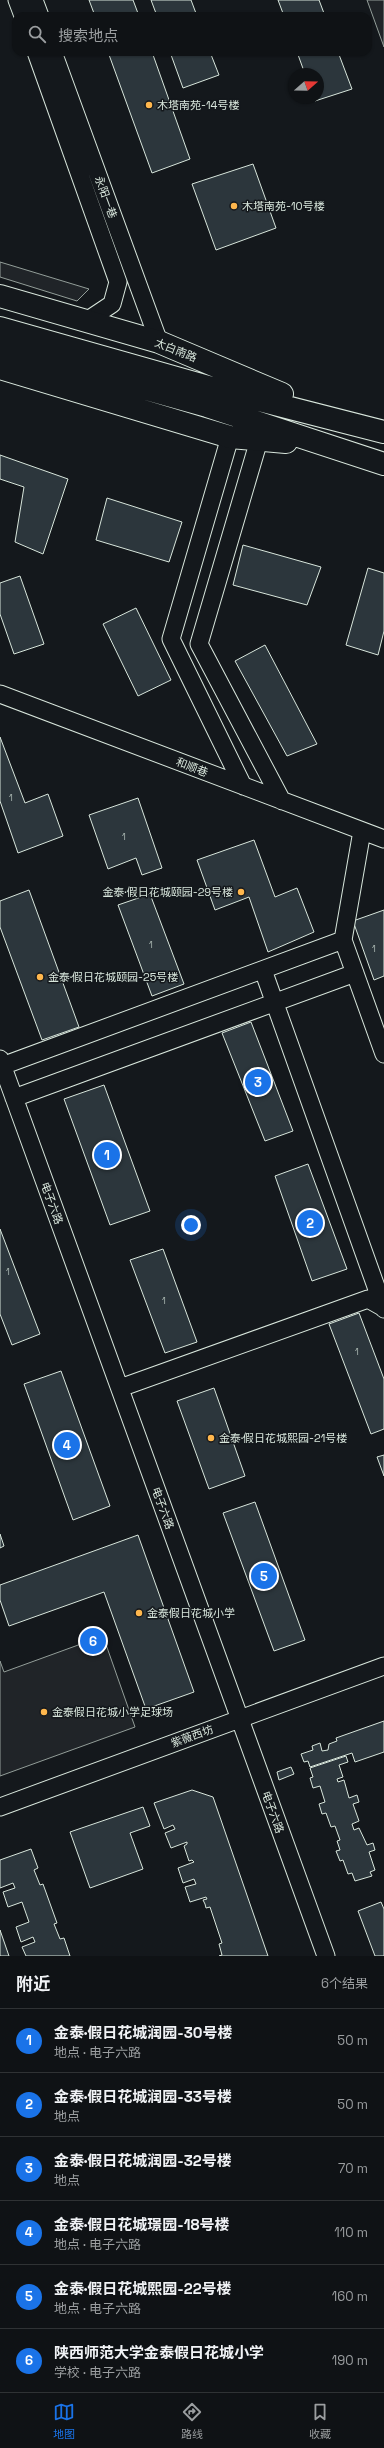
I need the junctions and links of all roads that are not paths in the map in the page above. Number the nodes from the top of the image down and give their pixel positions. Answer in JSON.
{"nodes":[{"id":1,"x":17,"y":0,"type":"edge"},
{"id":2,"x":34,"y":0,"type":"edge"},
{"id":3,"x":22,"y":12,"type":"edge"},
{"id":4,"x":38,"y":12,"type":"edge"},
{"id":5,"x":37,"y":56,"type":"edge"},
{"id":6,"x":54,"y":56,"type":"edge"},
{"id":7,"x":0,"y":296,"type":"edge"},
{"id":8,"x":85,"y":322,"type":"junction"},
{"id":9,"x":0,"y":328,"type":"edge"},
{"id":10,"x":158,"y":342,"type":"junction"},
{"id":11,"x":0,"y":348,"type":"edge"},
{"id":12,"x":0,"y":368,"type":"edge"},
{"id":13,"x":210,"y":397,"type":"junction"},
{"id":14,"x":346,"y":420,"type":"junction"},
{"id":15,"x":384,"y":432,"type":"edge"},
{"id":16,"x":230,"y":437,"type":"junction"},
{"id":17,"x":259,"y":440,"type":"junction"},
{"id":18,"x":326,"y":446,"type":"junction"},
{"id":19,"x":384,"y":464,"type":"edge"},
{"id":20,"x":0,"y":694,"type":"edge"},
{"id":21,"x":243,"y":786,"type":"junction"},
{"id":22,"x":282,"y":801,"type":"junction"},
{"id":23,"x":362,"y":831,"type":"junction"},
{"id":24,"x":384,"y":839,"type":"edge"},
{"id":25,"x":343,"y":940,"type":"junction"},
{"id":26,"x":263,"y":970,"type":"junction"},
{"id":27,"x":355,"y":973,"type":"junction"},
{"id":28,"x":275,"y":1002,"type":"junction"},
{"id":29,"x":384,"y":1054,"type":"edge"},
{"id":30,"x":1,"y":1062,"type":"edge"},
{"id":31,"x":14,"y":1098,"type":"junction"},
{"id":32,"x":384,"y":1309,"type":"edge"},
{"id":33,"x":120,"y":1388,"type":"junction"},
{"id":34,"x":384,"y":1666,"type":"edge"},
{"id":35,"x":239,"y":1719,"type":"junction"},
{"id":36,"x":0,"y":1807,"type":"edge"},
{"id":37,"x":326,"y":1956,"type":"edge"}],
"edges":[{"from":1,"to":3,"type":"street"},
{"from":2,"to":4,"type":"street"},
{"from":5,"to":8,"type":"street","name":"永阳一巷"},
{"from":6,"to":10,"type":"street","name":"永阳一巷"},
{"from":7,"to":8,"type":"main road","name":"太白南路"},
{"from":8,"to":10,"type":"main road","name":"太白南路"},
{"from":9,"to":13,"type":"main road","name":"太白南路"},
{"from":10,"to":14,"type":"main road","name":"太白南路"},
{"from":11,"to":13,"type":"main road","name":"太白南路"},
{"from":12,"to":16,"type":"main road","name":"太白南路"},
{"from":13,"to":14,"type":"main road","name":"太白南路"},
{"from":13,"to":18,"type":"main road","name":"太白南路"},
{"from":14,"to":15,"type":"main road","name":"太白南路"},
{"from":16,"to":17,"type":"main road","name":"太白南路"},
{"from":16,"to":21,"type":"street"},
{"from":17,"to":18,"type":"main road","name":"太白南路"},
{"from":17,"to":22,"type":"street"},
{"from":18,"to":19,"type":"main road","name":"太白南路"},
{"from":20,"to":21,"type":"street","name":"和顺巷"},
{"from":21,"to":22,"type":"street","name":"和顺巷"},
{"from":22,"to":23,"type":"street","name":"和顺巷"},
{"from":23,"to":24,"type":"street","name":"和顺巷"},
{"from":23,"to":25,"type":"street"},
{"from":25,"to":26,"type":"street"},
{"from":25,"to":27,"type":"street"},
{"from":26,"to":28,"type":"street"},
{"from":26,"to":30,"type":"street"},
{"from":27,"to":28,"type":"street"},
{"from":27,"to":29,"type":"street"},
{"from":28,"to":31,"type":"street"},
{"from":28,"to":32,"type":"street"},
{"from":30,"to":31,"type":"street","name":"电子六路"},
{"from":31,"to":33,"type":"street","name":"电子六路"},
{"from":32,"to":33,"type":"street"},
{"from":33,"to":35,"type":"street","name":"电子六路"},
{"from":34,"to":35,"type":"street","name":"紫薇西坊"},
{"from":35,"to":36,"type":"street","name":"紫薇西坊"},
{"from":35,"to":37,"type":"street","name":"电子六路"}]}
